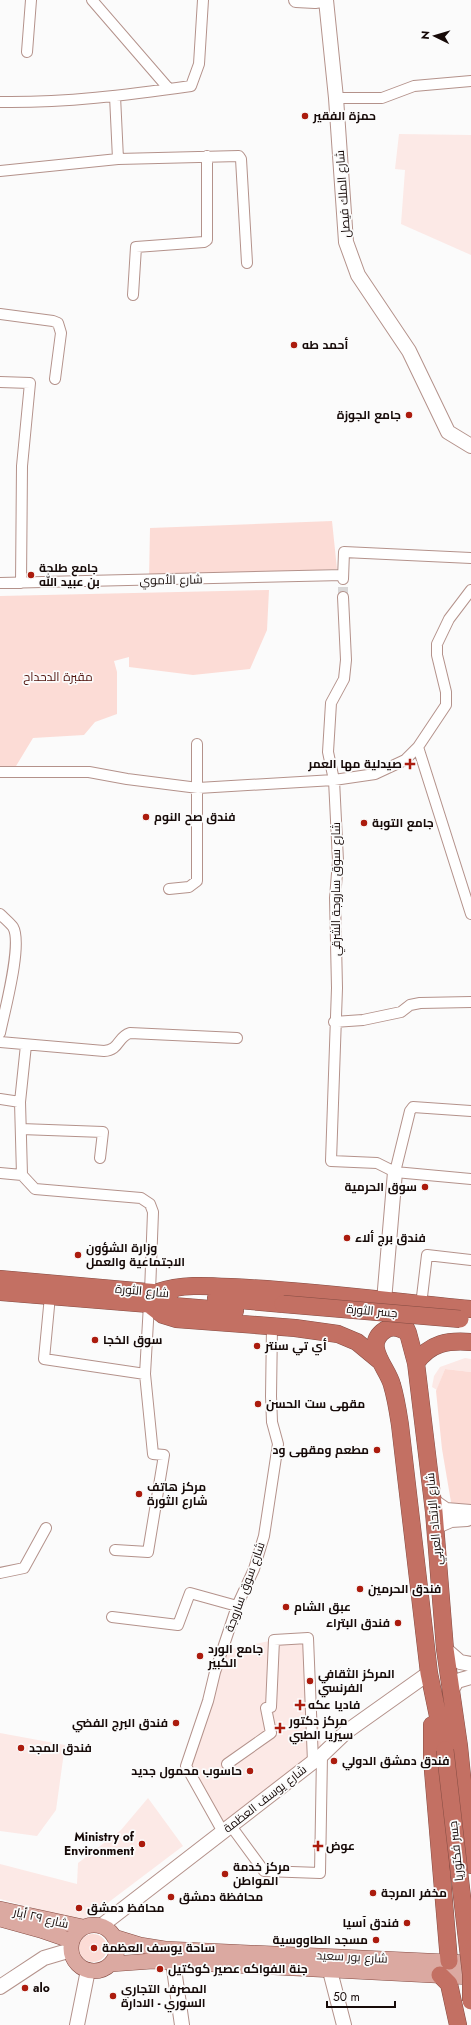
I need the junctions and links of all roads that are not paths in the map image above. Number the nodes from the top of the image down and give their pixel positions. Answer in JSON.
{"nodes":[{"id":1,"x":31,"y":0,"type":"edge"},
{"id":2,"x":92,"y":0,"type":"edge"},
{"id":3,"x":203,"y":0,"type":"edge"},
{"id":4,"x":296,"y":0,"type":"edge"},
{"id":5,"x":321,"y":0,"type":"edge"},
{"id":6,"x":326,"y":0,"type":"edge"},
{"id":7,"x":27,"y":52,"type":"dead end"},
{"id":8,"x":471,"y":81,"type":"edge"},
{"id":9,"x":169,"y":89,"type":"junction"},
{"id":10,"x":115,"y":96,"type":"junction"},
{"id":11,"x":336,"y":98,"type":"junction"},
{"id":12,"x":0,"y":102,"type":"edge"},
{"id":13,"x":207,"y":156,"type":"junction"},
{"id":14,"x":118,"y":159,"type":"junction"},
{"id":15,"x":0,"y":171,"type":"edge"},
{"id":16,"x":247,"y":263,"type":"dead end"},
{"id":17,"x":133,"y":295,"type":"dead end"},
{"id":18,"x":0,"y":314,"type":"edge"},
{"id":19,"x":55,"y":379,"type":"dead end"},
{"id":20,"x":0,"y":382,"type":"edge"},
{"id":21,"x":471,"y":446,"type":"edge"},
{"id":22,"x":471,"y":558,"type":"edge"},
{"id":23,"x":0,"y":583,"type":"edge"},
{"id":24,"x":21,"y":583,"type":"junction"},
{"id":25,"x":471,"y":590,"type":"edge"},
{"id":26,"x":343,"y":597,"type":"tunnel mouth"},
{"id":27,"x":197,"y":744,"type":"dead end"},
{"id":28,"x":418,"y":747,"type":"junction"},
{"id":29,"x":0,"y":772,"type":"edge"},
{"id":30,"x":334,"y":780,"type":"junction"},
{"id":31,"x":198,"y":788,"type":"junction"},
{"id":32,"x":169,"y":889,"type":"dead end"},
{"id":33,"x":0,"y":914,"type":"edge"},
{"id":34,"x":471,"y":914,"type":"edge"},
{"id":35,"x":471,"y":1002,"type":"edge"},
{"id":36,"x":334,"y":1022,"type":"junction"},
{"id":37,"x":0,"y":1033,"type":"edge"},
{"id":38,"x":237,"y":1038,"type":"dead end"},
{"id":39,"x":0,"y":1042,"type":"edge"},
{"id":40,"x":26,"y":1045,"type":"junction"},
{"id":41,"x":0,"y":1099,"type":"edge"},
{"id":42,"x":20,"y":1102,"type":"junction"},
{"id":43,"x":471,"y":1111,"type":"edge"},
{"id":44,"x":21,"y":1129,"type":"junction"},
{"id":45,"x":100,"y":1158,"type":"dead end"},
{"id":46,"x":395,"y":1172,"type":"junction"},
{"id":47,"x":0,"y":1173,"type":"edge"},
{"id":48,"x":22,"y":1175,"type":"junction"},
{"id":49,"x":471,"y":1179,"type":"edge"},
{"id":50,"x":471,"y":1260,"type":"edge"},
{"id":51,"x":0,"y":1279,"type":"edge"},
{"id":52,"x":295,"y":1291,"type":"junction"},
{"id":53,"x":0,"y":1292,"type":"edge"},
{"id":54,"x":339,"y":1295,"type":"junction"},
{"id":55,"x":50,"y":1296,"type":"junction"},
{"id":56,"x":153,"y":1296,"type":"junction"},
{"id":57,"x":384,"y":1301,"type":"junction"},
{"id":58,"x":421,"y":1305,"type":"junction"},
{"id":59,"x":279,"y":1315,"type":"junction"},
{"id":60,"x":462,"y":1323,"type":"edge"},
{"id":61,"x":295,"y":1328,"type":"junction"},
{"id":62,"x":408,"y":1333,"type":"junction"},
{"id":63,"x":338,"y":1334,"type":"junction"},
{"id":64,"x":471,"y":1342,"type":"edge"},
{"id":65,"x":380,"y":1362,"type":"junction"},
{"id":66,"x":416,"y":1363,"type":"junction"},
{"id":67,"x":145,"y":1374,"type":"junction"},
{"id":68,"x":433,"y":1500,"type":"junction"},
{"id":69,"x":471,"y":1512,"type":"edge"},
{"id":70,"x":471,"y":1519,"type":"edge"},
{"id":71,"x":435,"y":1527,"type":"junction"},
{"id":72,"x":46,"y":1528,"type":"dead end"},
{"id":73,"x":115,"y":1550,"type":"dead end"},
{"id":74,"x":0,"y":1573,"type":"edge"},
{"id":75,"x":237,"y":1606,"type":"junction"},
{"id":76,"x":112,"y":1617,"type":"dead end"},
{"id":77,"x":444,"y":1648,"type":"junction"},
{"id":78,"x":471,"y":1664,"type":"edge"},
{"id":79,"x":429,"y":1673,"type":"junction"},
{"id":80,"x":471,"y":1677,"type":"edge"},
{"id":81,"x":451,"y":1691,"type":"junction"},
{"id":82,"x":432,"y":1693,"type":"junction"},
{"id":83,"x":452,"y":1748,"type":"junction"},
{"id":84,"x":318,"y":1759,"type":"junction"},
{"id":85,"x":227,"y":1764,"type":"dead end"},
{"id":86,"x":227,"y":1829,"type":"junction"},
{"id":87,"x":471,"y":1865,"type":"edge"},
{"id":88,"x":0,"y":1909,"type":"edge"},
{"id":89,"x":0,"y":1919,"type":"edge"},
{"id":90,"x":101,"y":1926,"type":"junction"},
{"id":91,"x":83,"y":1927,"type":"junction"},
{"id":92,"x":114,"y":1937,"type":"junction"},
{"id":93,"x":71,"y":1946,"type":"junction"},
{"id":94,"x":173,"y":1962,"type":"junction"},
{"id":95,"x":471,"y":1963,"type":"edge"},
{"id":96,"x":111,"y":1964,"type":"junction"},
{"id":97,"x":444,"y":1968,"type":"junction"},
{"id":98,"x":88,"y":1970,"type":"junction"},
{"id":99,"x":330,"y":1971,"type":"junction"},
{"id":100,"x":471,"y":1977,"type":"edge"},
{"id":101,"x":0,"y":1987,"type":"edge"},
{"id":102,"x":471,"y":2001,"type":"edge"},
{"id":103,"x":471,"y":2011,"type":"edge"},
{"id":104,"x":458,"y":2024,"type":"edge"},
{"id":105,"x":77,"y":2025,"type":"edge"},
{"id":106,"x":182,"y":2025,"type":"edge"},
{"id":107,"x":344,"y":2025,"type":"edge"}],
"edges":[{"from":1,"to":7,"type":"street"},
{"from":2,"to":9,"type":"street"},
{"from":3,"to":9,"type":"street"},
{"from":4,"to":5,"type":"street"},
{"from":6,"to":11,"type":"street","name":"شارع الملك فيصل"},
{"from":8,"to":11,"type":"street"},
{"from":9,"to":10,"type":"street"},
{"from":10,"to":12,"type":"street"},
{"from":10,"to":14,"type":"street"},
{"from":11,"to":21,"type":"street","name":"شارع الملك فيصل"},
{"from":13,"to":14,"type":"street"},
{"from":13,"to":16,"type":"street"},
{"from":13,"to":17,"type":"street"},
{"from":14,"to":15,"type":"street"},
{"from":18,"to":19,"type":"street"},
{"from":20,"to":24,"type":"street"},
{"from":22,"to":24,"type":"street","name":"شارع الأموي"},
{"from":23,"to":24,"type":"street","name":"شارع الأموي"},
{"from":25,"to":28,"type":"street"},
{"from":26,"to":30,"type":"street","name":"شارع سوق ساروجة الشرقي"},
{"from":27,"to":31,"type":"street"},
{"from":28,"to":30,"type":"street"},
{"from":28,"to":34,"type":"street"},
{"from":29,"to":31,"type":"street"},
{"from":30,"to":31,"type":"street"},
{"from":30,"to":36,"type":"street","name":"شارع سوق ساروجة الشرقي"},
{"from":31,"to":32,"type":"street"},
{"from":33,"to":37,"type":"street"},
{"from":35,"to":36,"type":"street"},
{"from":36,"to":46,"type":"street","name":"شارع سوق ساروجة الشرقي"},
{"from":38,"to":40,"type":"street"},
{"from":39,"to":40,"type":"street"},
{"from":40,"to":42,"type":"street"},
{"from":41,"to":42,"type":"street"},
{"from":42,"to":44,"type":"street"},
{"from":43,"to":46,"type":"street"},
{"from":44,"to":45,"type":"street"},
{"from":44,"to":48,"type":"street"},
{"from":46,"to":49,"type":"street"},
{"from":46,"to":57,"type":"street"},
{"from":47,"to":48,"type":"street"},
{"from":48,"to":56,"type":"street"},
{"from":50,"to":58,"type":"street"},
{"from":51,"to":56,"type":"highway","name":"شارع الثورة"},
{"from":52,"to":54,"type":"highway"},
{"from":52,"to":56,"type":"highway"},
{"from":52,"to":61,"type":"highway"},
{"from":53,"to":55,"type":"highway","name":"شارع الثورة"},
{"from":54,"to":57,"type":"highway"},
{"from":54,"to":63,"type":"highway"},
{"from":55,"to":56,"type":"highway","name":"شارع الثورة"},
{"from":55,"to":67,"type":"street"},
{"from":56,"to":59,"type":"highway","name":"شارع الثورة"},
{"from":56,"to":59,"type":"highway"},
{"from":56,"to":67,"type":"street"},
{"from":57,"to":58,"type":"highway"},
{"from":57,"to":62,"type":"highway","name":"شارع الإتحاد العربي"},
{"from":58,"to":60,"type":"highway"},
{"from":59,"to":60,"type":"highway","name":"جسر الثورة","bridge":true},
{"from":59,"to":61,"type":"highway"},
{"from":59,"to":75,"type":"street","name":"شارع سوق ساروجة"},
{"from":60,"to":64,"type":"highway"},
{"from":60,"to":66,"type":"highway"},
{"from":61,"to":63,"type":"highway"},
{"from":62,"to":65,"type":"highway"},
{"from":62,"to":66,"type":"highway","name":"شارع الإتحاد العربي"},
{"from":63,"to":65,"type":"highway"},
{"from":65,"to":79,"type":"highway","name":"شارع الإتحاد العربي"},
{"from":66,"to":68,"type":"highway","name":"شارع الإتحاد العربي"},
{"from":67,"to":73,"type":"street"},
{"from":68,"to":69,"type":"street"},
{"from":68,"to":71,"type":"highway","name":"شارع الإتحاد العربي"},
{"from":70,"to":71,"type":"street"},
{"from":71,"to":77,"type":"highway","name":"شارع الإتحاد العربي"},
{"from":72,"to":74,"type":"street"},
{"from":75,"to":76,"type":"street"},
{"from":75,"to":86,"type":"street","name":"شارع سوق ساروجة"},
{"from":77,"to":78,"type":"street"},
{"from":77,"to":81,"type":"highway","name":"شارع الإتحاد العربي"},
{"from":79,"to":82,"type":"highway","name":"شارع الإتحاد العربي"},
{"from":79,"to":84,"type":"street","name":"شارع يوسف العظمة"},
{"from":80,"to":81,"type":"street"},
{"from":81,"to":83,"type":"highway","name":"شارع الإتحاد العربي"},
{"from":82,"to":83,"type":"highway","name":"شارع الإتحاد العربي"},
{"from":82,"to":97,"type":"highway"},
{"from":83,"to":87,"type":"highway","name":"جسر فكتوريا"},
{"from":83,"to":102,"type":"highway","name":"جسر فكتوريا","bridge":true},
{"from":84,"to":85,"type":"street"},
{"from":84,"to":86,"type":"street","name":"شارع يوسف العظمة"},
{"from":84,"to":86,"type":"street","name":"شارع سوق ساروجة"},
{"from":86,"to":90,"type":"street","name":"شارع يوسف العظمة"},
{"from":88,"to":91,"type":"main road","name":"شارع ٢٩ أيار"},
{"from":89,"to":93,"type":"main road","name":"شارع ٢٩ أيار"},
{"from":90,"to":91,"type":"main road"},
{"from":90,"to":92,"type":"main road"},
{"from":91,"to":93,"type":"main road"},
{"from":92,"to":96,"type":"main road"},
{"from":92,"to":97,"type":"main road","name":"شارع بور سعيد"},
{"from":93,"to":98,"type":"main road"},
{"from":93,"to":101,"type":"street"},
{"from":94,"to":96,"type":"main road","name":"شارع بور سعيد"},
{"from":94,"to":99,"type":"main road","name":"شارع بور سعيد"},
{"from":94,"to":106,"type":"street"},
{"from":95,"to":97,"type":"main road"},
{"from":96,"to":98,"type":"main road"},
{"from":97,"to":99,"type":"main road","name":"شارع بور سعيد"},
{"from":97,"to":100,"type":"main road"},
{"from":97,"to":104,"type":"highway"},
{"from":98,"to":105,"type":"street"},
{"from":99,"to":107,"type":"street"},
{"from":103,"to":104,"type":"highway"}]}
